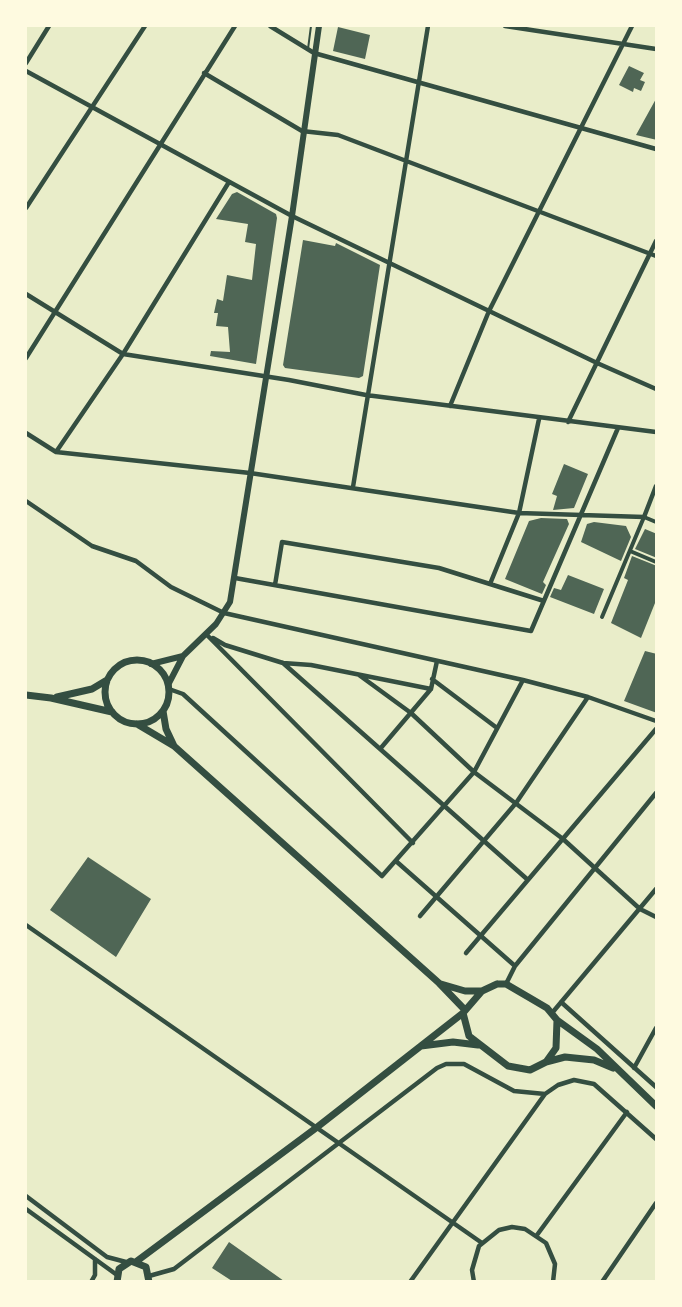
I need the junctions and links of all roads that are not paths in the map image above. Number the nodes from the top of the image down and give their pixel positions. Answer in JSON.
{"nodes":[{"id":1,"x":49,"y":26,"type":"edge"},
{"id":2,"x":145,"y":26,"type":"edge"},
{"id":3,"x":235,"y":26,"type":"edge"},
{"id":4,"x":270,"y":26,"type":"edge"},
{"id":5,"x":311,"y":26,"type":"edge"},
{"id":6,"x":319,"y":26,"type":"edge"},
{"id":7,"x":428,"y":26,"type":"edge"},
{"id":8,"x":505,"y":26,"type":"edge"},
{"id":9,"x":632,"y":26,"type":"edge"},
{"id":10,"x":622,"y":43,"type":"junction"},
{"id":11,"x":657,"y":49,"type":"edge"},
{"id":12,"x":311,"y":51,"type":"junction"},
{"id":13,"x":26,"y":63,"type":"edge"},
{"id":14,"x":26,"y":71,"type":"edge"},
{"id":15,"x":204,"y":73,"type":"junction"},
{"id":16,"x":418,"y":82,"type":"junction"},
{"id":17,"x":92,"y":107,"type":"junction"},
{"id":18,"x":581,"y":128,"type":"junction"},
{"id":19,"x":302,"y":131,"type":"junction"},
{"id":20,"x":159,"y":144,"type":"junction"},
{"id":21,"x":657,"y":149,"type":"edge"},
{"id":22,"x":405,"y":162,"type":"junction"},
{"id":23,"x":229,"y":182,"type":"junction"},
{"id":24,"x":26,"y":208,"type":"edge"},
{"id":25,"x":539,"y":212,"type":"junction"},
{"id":26,"x":292,"y":216,"type":"junction"},
{"id":27,"x":657,"y":241,"type":"edge"},
{"id":28,"x":650,"y":254,"type":"junction"},
{"id":29,"x":657,"y":256,"type":"edge"},
{"id":30,"x":388,"y":262,"type":"junction"},
{"id":31,"x":26,"y":294,"type":"edge"},
{"id":32,"x":489,"y":311,"type":"junction"},
{"id":33,"x":54,"y":312,"type":"junction"},
{"id":34,"x":123,"y":354,"type":"junction"},
{"id":35,"x":26,"y":358,"type":"edge"},
{"id":36,"x":597,"y":363,"type":"junction"},
{"id":37,"x":266,"y":378,"type":"junction"},
{"id":38,"x":656,"y":389,"type":"edge"},
{"id":39,"x":366,"y":395,"type":"junction"},
{"id":40,"x":450,"y":406,"type":"junction"},
{"id":41,"x":539,"y":418,"type":"junction"},
{"id":42,"x":568,"y":422,"type":"junction"},
{"id":43,"x":618,"y":428,"type":"junction"},
{"id":44,"x":657,"y":432,"type":"edge"},
{"id":45,"x":26,"y":433,"type":"edge"},
{"id":46,"x":56,"y":452,"type":"junction"},
{"id":47,"x":250,"y":473,"type":"junction"},
{"id":48,"x":657,"y":486,"type":"edge"},
{"id":49,"x":353,"y":488,"type":"junction"},
{"id":50,"x":26,"y":501,"type":"edge"},
{"id":51,"x":519,"y":513,"type":"junction"},
{"id":52,"x":580,"y":516,"type":"junction"},
{"id":53,"x":644,"y":517,"type":"junction"},
{"id":54,"x":657,"y":522,"type":"edge"},
{"id":55,"x":630,"y":551,"type":"junction"},
{"id":56,"x":657,"y":562,"type":"edge"},
{"id":57,"x":235,"y":578,"type":"junction"},
{"id":58,"x":490,"y":584,"type":"junction"},
{"id":59,"x":275,"y":585,"type":"junction"},
{"id":60,"x":544,"y":601,"type":"junction"},
{"id":61,"x":224,"y":614,"type":"junction"},
{"id":62,"x":603,"y":617,"type":"dead end"},
{"id":63,"x":206,"y":634,"type":"junction"},
{"id":64,"x":183,"y":656,"type":"junction"},
{"id":65,"x":437,"y":662,"type":"junction"},
{"id":66,"x":283,"y":663,"type":"junction"},
{"id":67,"x":151,"y":664,"type":"junction"},
{"id":68,"x":359,"y":675,"type":"junction"},
{"id":69,"x":432,"y":679,"type":"junction"},
{"id":70,"x":107,"y":680,"type":"junction"},
{"id":71,"x":523,"y":680,"type":"junction"},
{"id":72,"x":168,"y":687,"type":"junction"},
{"id":73,"x":431,"y":689,"type":"junction"},
{"id":74,"x":26,"y":695,"type":"edge"},
{"id":75,"x":588,"y":697,"type":"junction"},
{"id":76,"x":51,"y":698,"type":"junction"},
{"id":77,"x":163,"y":711,"type":"junction"},
{"id":78,"x":112,"y":712,"type":"junction"},
{"id":79,"x":411,"y":713,"type":"junction"},
{"id":80,"x":657,"y":721,"type":"edge"},
{"id":81,"x":138,"y":724,"type":"junction"},
{"id":82,"x":497,"y":728,"type":"junction"},
{"id":83,"x":657,"y":729,"type":"edge"},
{"id":84,"x":174,"y":746,"type":"junction"},
{"id":85,"x":380,"y":749,"type":"junction"},
{"id":86,"x":474,"y":771,"type":"junction"},
{"id":87,"x":657,"y":793,"type":"edge"},
{"id":88,"x":516,"y":803,"type":"junction"},
{"id":89,"x":445,"y":806,"type":"junction"},
{"id":90,"x":563,"y":839,"type":"junction"},
{"id":91,"x":484,"y":841,"type":"junction"},
{"id":92,"x":413,"y":843,"type":"junction"},
{"id":93,"x":396,"y":862,"type":"junction"},
{"id":94,"x":596,"y":867,"type":"junction"},
{"id":95,"x":528,"y":880,"type":"junction"},
{"id":96,"x":657,"y":889,"type":"edge"},
{"id":97,"x":437,"y":898,"type":"junction"},
{"id":98,"x":640,"y":909,"type":"junction"},
{"id":99,"x":420,"y":916,"type":"dead end"},
{"id":100,"x":657,"y":917,"type":"edge"},
{"id":101,"x":26,"y":925,"type":"edge"},
{"id":102,"x":480,"y":935,"type":"junction"},
{"id":103,"x":466,"y":953,"type":"dead end"},
{"id":104,"x":515,"y":966,"type":"junction"},
{"id":105,"x":439,"y":983,"type":"junction"},
{"id":106,"x":506,"y":984,"type":"junction"},
{"id":107,"x":482,"y":991,"type":"junction"},
{"id":108,"x":561,"y":1002,"type":"junction"},
{"id":109,"x":464,"y":1012,"type":"junction"},
{"id":110,"x":552,"y":1013,"type":"junction"},
{"id":111,"x":557,"y":1020,"type":"junction"},
{"id":112,"x":657,"y":1028,"type":"edge"},
{"id":113,"x":478,"y":1045,"type":"junction"},
{"id":114,"x":421,"y":1046,"type":"junction"},
{"id":115,"x":546,"y":1062,"type":"junction"},
{"id":116,"x":616,"y":1068,"type":"junction"},
{"id":117,"x":634,"y":1068,"type":"junction"},
{"id":118,"x":657,"y":1088,"type":"edge"},
{"id":119,"x":545,"y":1094,"type":"junction"},
{"id":120,"x":657,"y":1106,"type":"edge"},
{"id":121,"x":627,"y":1112,"type":"junction"},
{"id":122,"x":316,"y":1128,"type":"junction"},
{"id":123,"x":657,"y":1139,"type":"edge"},
{"id":124,"x":337,"y":1142,"type":"junction"},
{"id":125,"x":26,"y":1196,"type":"edge"},
{"id":126,"x":657,"y":1203,"type":"edge"},
{"id":127,"x":26,"y":1209,"type":"edge"},
{"id":128,"x":452,"y":1222,"type":"junction"},
{"id":129,"x":537,"y":1235,"type":"junction"},
{"id":130,"x":482,"y":1243,"type":"junction"},
{"id":131,"x":151,"y":1251,"type":"junction"},
{"id":132,"x":94,"y":1259,"type":"junction"},
{"id":133,"x":137,"y":1261,"type":"junction"},
{"id":134,"x":126,"y":1262,"type":"junction"},
{"id":135,"x":146,"y":1267,"type":"junction"},
{"id":136,"x":116,"y":1279,"type":"edge"},
{"id":137,"x":149,"y":1279,"type":"edge"},
{"id":138,"x":91,"y":1281,"type":"edge"},
{"id":139,"x":410,"y":1281,"type":"edge"},
{"id":140,"x":474,"y":1281,"type":"edge"},
{"id":141,"x":553,"y":1281,"type":"edge"},
{"id":142,"x":602,"y":1281,"type":"edge"}],
"edges":[{"from":1,"to":13,"type":"street"},
{"from":2,"to":17,"type":"street"},
{"from":3,"to":15,"type":"street"},
{"from":4,"to":12,"type":"street"},
{"from":5,"to":12,"type":"lane"},
{"from":6,"to":12,"type":"street"},
{"from":7,"to":16,"type":"street"},
{"from":8,"to":10,"type":"street"},
{"from":9,"to":10,"type":"street"},
{"from":10,"to":11,"type":"street"},
{"from":10,"to":18,"type":"street"},
{"from":12,"to":16,"type":"street"},
{"from":12,"to":19,"type":"street"},
{"from":14,"to":17,"type":"street"},
{"from":15,"to":19,"type":"street"},
{"from":15,"to":20,"type":"street"},
{"from":16,"to":18,"type":"street"},
{"from":16,"to":22,"type":"street"},
{"from":17,"to":20,"type":"street"},
{"from":17,"to":24,"type":"street"},
{"from":18,"to":21,"type":"street"},
{"from":18,"to":25,"type":"street"},
{"from":19,"to":22,"type":"street"},
{"from":19,"to":26,"type":"street"},
{"from":20,"to":23,"type":"street"},
{"from":20,"to":33,"type":"street"},
{"from":22,"to":25,"type":"street"},
{"from":22,"to":30,"type":"street"},
{"from":23,"to":26,"type":"street"},
{"from":23,"to":34,"type":"street"},
{"from":25,"to":28,"type":"street"},
{"from":25,"to":32,"type":"street"},
{"from":26,"to":30,"type":"street"},
{"from":26,"to":37,"type":"street"},
{"from":27,"to":28,"type":"street"},
{"from":28,"to":29,"type":"street"},
{"from":28,"to":36,"type":"street"},
{"from":30,"to":32,"type":"street"},
{"from":30,"to":39,"type":"street"},
{"from":31,"to":33,"type":"street"},
{"from":32,"to":36,"type":"street"},
{"from":32,"to":40,"type":"street"},
{"from":33,"to":34,"type":"street"},
{"from":33,"to":35,"type":"street"},
{"from":34,"to":37,"type":"street"},
{"from":34,"to":46,"type":"street"},
{"from":36,"to":38,"type":"street"},
{"from":36,"to":42,"type":"street"},
{"from":37,"to":39,"type":"street"},
{"from":37,"to":47,"type":"street"},
{"from":39,"to":40,"type":"street"},
{"from":39,"to":49,"type":"street"},
{"from":40,"to":41,"type":"street"},
{"from":41,"to":42,"type":"street"},
{"from":41,"to":51,"type":"street"},
{"from":42,"to":43,"type":"street"},
{"from":43,"to":44,"type":"street"},
{"from":43,"to":52,"type":"street"},
{"from":45,"to":46,"type":"street"},
{"from":46,"to":47,"type":"street"},
{"from":47,"to":49,"type":"street"},
{"from":47,"to":57,"type":"street"},
{"from":48,"to":53,"type":"street"},
{"from":49,"to":51,"type":"street"},
{"from":50,"to":61,"type":"street"},
{"from":51,"to":52,"type":"street"},
{"from":51,"to":58,"type":"street"},
{"from":52,"to":53,"type":"street"},
{"from":52,"to":60,"type":"street"},
{"from":53,"to":54,"type":"street"},
{"from":53,"to":55,"type":"street"},
{"from":55,"to":56,"type":"street"},
{"from":55,"to":62,"type":"street"},
{"from":57,"to":59,"type":"street"},
{"from":57,"to":61,"type":"street"},
{"from":58,"to":59,"type":"street"},
{"from":58,"to":60,"type":"street"},
{"from":59,"to":60,"type":"street"},
{"from":61,"to":63,"type":"street"},
{"from":61,"to":65,"type":"street"},
{"from":63,"to":64,"type":"street"},
{"from":63,"to":66,"type":"street"},
{"from":63,"to":92,"type":"street"},
{"from":64,"to":67,"type":"street"},
{"from":64,"to":72,"type":"street"},
{"from":65,"to":69,"type":"street"},
{"from":65,"to":71,"type":"street"},
{"from":66,"to":68,"type":"street"},
{"from":66,"to":85,"type":"street"},
{"from":67,"to":70,"type":"main road"},
{"from":67,"to":72,"type":"main road"},
{"from":68,"to":73,"type":"street"},
{"from":68,"to":79,"type":"street"},
{"from":69,"to":73,"type":"street"},
{"from":69,"to":82,"type":"street"},
{"from":70,"to":76,"type":"main road"},
{"from":70,"to":78,"type":"main road"},
{"from":71,"to":75,"type":"street"},
{"from":71,"to":82,"type":"street"},
{"from":72,"to":77,"type":"main road"},
{"from":72,"to":93,"type":"street"},
{"from":73,"to":79,"type":"street"},
{"from":74,"to":76,"type":"main road"},
{"from":75,"to":80,"type":"street"},
{"from":75,"to":88,"type":"street"},
{"from":76,"to":78,"type":"main road"},
{"from":77,"to":81,"type":"main road"},
{"from":77,"to":84,"type":"main road"},
{"from":78,"to":81,"type":"main road"},
{"from":79,"to":85,"type":"street"},
{"from":79,"to":86,"type":"street"},
{"from":81,"to":84,"type":"main road"},
{"from":82,"to":86,"type":"street"},
{"from":83,"to":90,"type":"street"},
{"from":84,"to":105,"type":"main road"},
{"from":85,"to":89,"type":"street"},
{"from":86,"to":88,"type":"street"},
{"from":86,"to":89,"type":"street"},
{"from":87,"to":94,"type":"street"},
{"from":88,"to":90,"type":"street"},
{"from":88,"to":91,"type":"street"},
{"from":89,"to":91,"type":"street"},
{"from":89,"to":92,"type":"street"},
{"from":90,"to":94,"type":"street"},
{"from":90,"to":95,"type":"street"},
{"from":91,"to":95,"type":"street"},
{"from":91,"to":97,"type":"street"},
{"from":92,"to":93,"type":"street"},
{"from":93,"to":97,"type":"street"},
{"from":94,"to":98,"type":"street"},
{"from":94,"to":104,"type":"street"},
{"from":95,"to":102,"type":"street"},
{"from":96,"to":98,"type":"street"},
{"from":97,"to":99,"type":"street"},
{"from":97,"to":102,"type":"street"},
{"from":98,"to":100,"type":"street"},
{"from":98,"to":108,"type":"street"},
{"from":101,"to":122,"type":"street"},
{"from":102,"to":103,"type":"street"},
{"from":102,"to":104,"type":"street"},
{"from":104,"to":106,"type":"street"},
{"from":105,"to":107,"type":"main road"},
{"from":105,"to":109,"type":"main road"},
{"from":106,"to":107,"type":"main road"},
{"from":106,"to":110,"type":"main road"},
{"from":107,"to":109,"type":"main road"},
{"from":108,"to":110,"type":"street"},
{"from":108,"to":117,"type":"street"},
{"from":109,"to":113,"type":"main road"},
{"from":109,"to":114,"type":"main road"},
{"from":110,"to":111,"type":"main road"},
{"from":111,"to":115,"type":"main road"},
{"from":111,"to":116,"type":"main road"},
{"from":112,"to":117,"type":"street"},
{"from":113,"to":114,"type":"main road"},
{"from":113,"to":115,"type":"main road"},
{"from":114,"to":122,"type":"main road"},
{"from":115,"to":116,"type":"main road"},
{"from":116,"to":120,"type":"main road"},
{"from":117,"to":118,"type":"street"},
{"from":119,"to":121,"type":"street"},
{"from":119,"to":124,"type":"street"},
{"from":119,"to":128,"type":"street"},
{"from":121,"to":123,"type":"street"},
{"from":121,"to":129,"type":"street"},
{"from":122,"to":124,"type":"street"},
{"from":122,"to":131,"type":"main road"},
{"from":124,"to":128,"type":"street"},
{"from":124,"to":137,"type":"street"},
{"from":125,"to":134,"type":"street"},
{"from":126,"to":142,"type":"street"},
{"from":127,"to":132,"type":"street"},
{"from":128,"to":130,"type":"street"},
{"from":128,"to":139,"type":"street"},
{"from":129,"to":130,"type":"street"},
{"from":129,"to":141,"type":"street"},
{"from":130,"to":140,"type":"street"},
{"from":131,"to":133,"type":"main road"},
{"from":131,"to":135,"type":"main road"},
{"from":132,"to":136,"type":"street"},
{"from":132,"to":138,"type":"street"},
{"from":133,"to":134,"type":"main road"},
{"from":133,"to":135,"type":"main road"},
{"from":134,"to":136,"type":"main road"},
{"from":135,"to":137,"type":"main road"}]}
